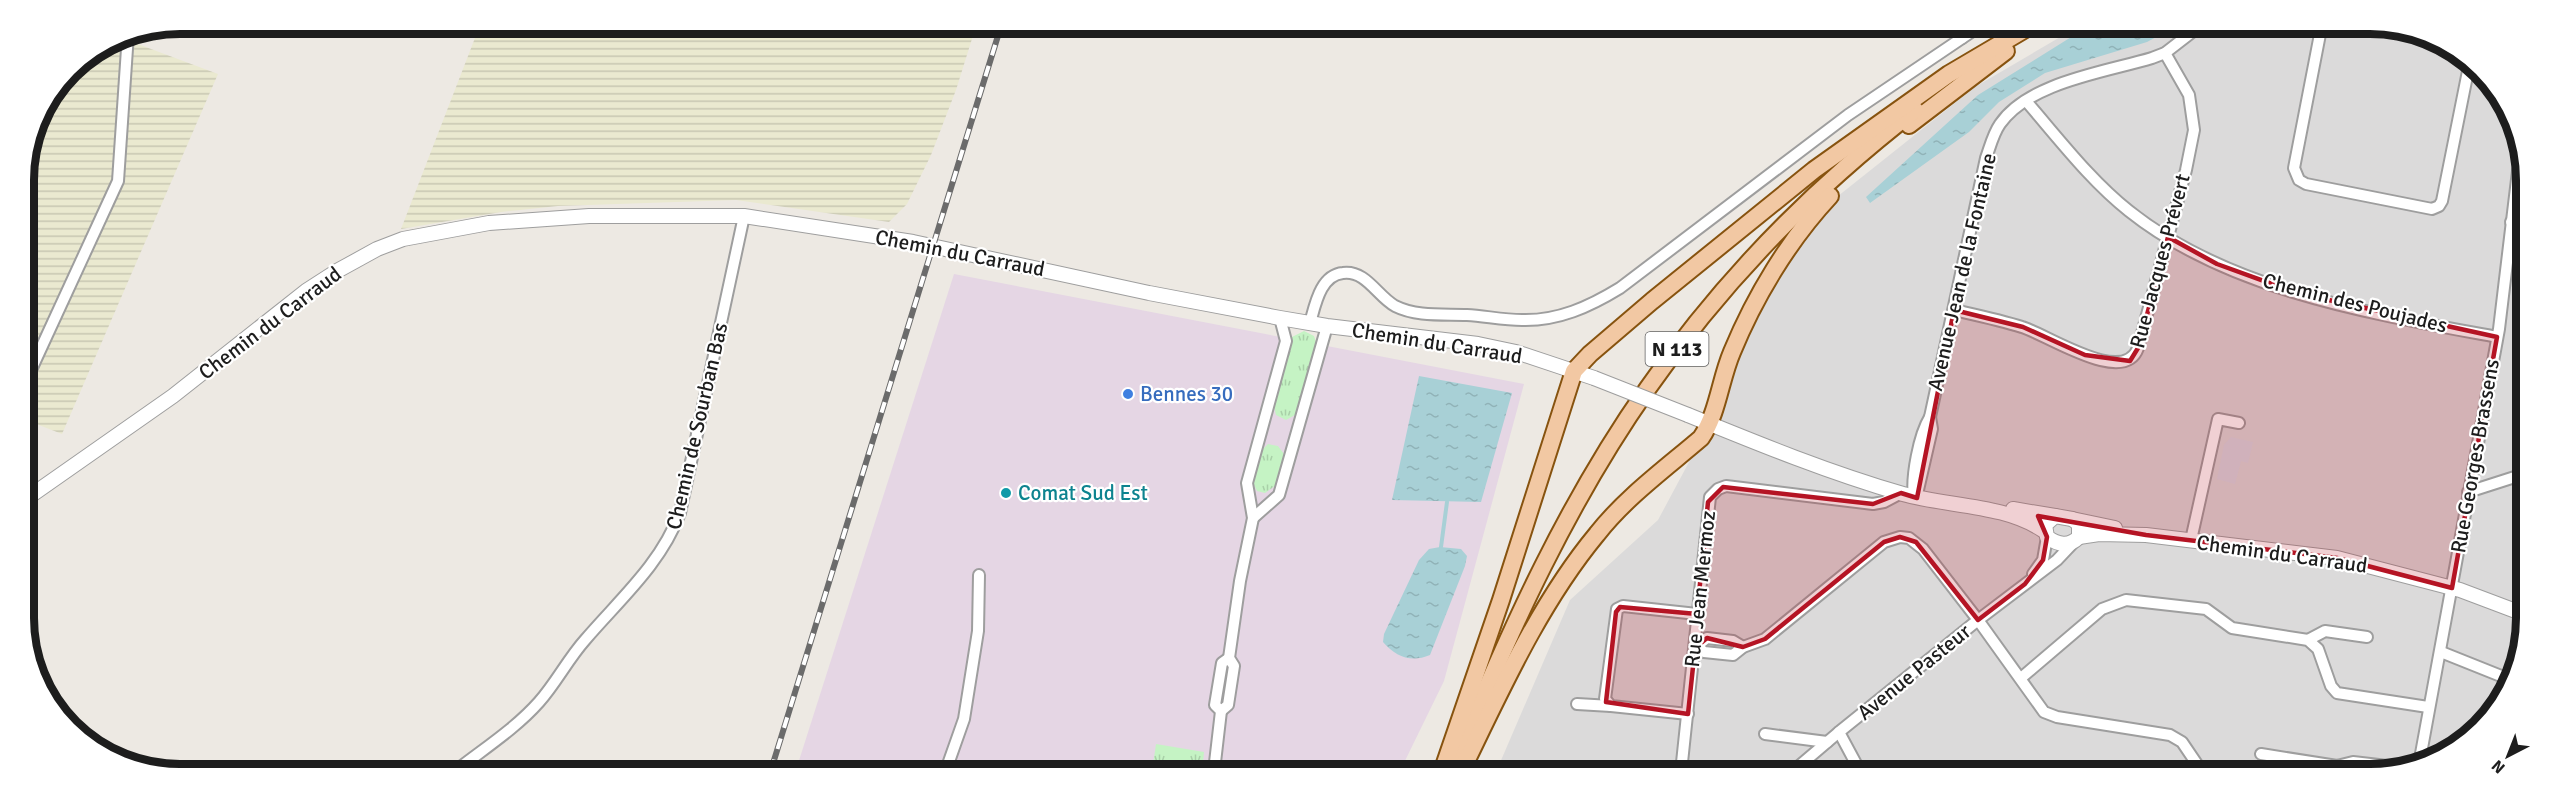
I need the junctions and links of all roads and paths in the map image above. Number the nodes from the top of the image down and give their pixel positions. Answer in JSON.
{"nodes":[{"id":1,"x":1959,"y":34,"type":"edge"},
{"id":2,"x":1968,"y":34,"type":"edge"},
{"id":3,"x":2018,"y":34,"type":"edge"},
{"id":4,"x":2019,"y":34,"type":"edge"},
{"id":5,"x":2027,"y":34,"type":"edge"},
{"id":6,"x":2189,"y":34,"type":"edge"},
{"id":7,"x":2320,"y":34,"type":"edge"},
{"id":8,"x":1962,"y":38,"type":"junction"},
{"id":9,"x":127,"y":45,"type":"edge"},
{"id":10,"x":2165,"y":52,"type":"junction"},
{"id":11,"x":2468,"y":73,"type":"edge"},
{"id":12,"x":2026,"y":102,"type":"junction"},
{"id":13,"x":2516,"y":207,"type":"edge"},
{"id":14,"x":744,"y":216,"type":"junction"},
{"id":15,"x":2516,"y":220,"type":"edge"},
{"id":16,"x":2511,"y":222,"type":"junction"},
{"id":17,"x":2168,"y":237,"type":"junction"},
{"id":18,"x":1954,"y":310,"type":"junction"},
{"id":19,"x":1280,"y":318,"type":"junction"},
{"id":20,"x":1310,"y":323,"type":"junction"},
{"id":21,"x":1327,"y":326,"type":"junction"},
{"id":22,"x":2496,"y":337,"type":"junction"},
{"id":23,"x":35,"y":364,"type":"edge"},
{"id":24,"x":1574,"y":371,"type":"junction"},
{"id":25,"x":2239,"y":423,"type":"dead end"},
{"id":26,"x":1711,"y":424,"type":"junction"},
{"id":27,"x":2516,"y":477,"type":"edge"},
{"id":28,"x":2468,"y":492,"type":"junction"},
{"id":29,"x":34,"y":494,"type":"edge"},
{"id":30,"x":1908,"y":495,"type":"junction"},
{"id":31,"x":1946,"y":502,"type":"junction"},
{"id":32,"x":2055,"y":516,"type":"junction"},
{"id":33,"x":1253,"y":518,"type":"junction"},
{"id":34,"x":2072,"y":519,"type":"junction"},
{"id":35,"x":2046,"y":534,"type":"junction"},
{"id":36,"x":2146,"y":535,"type":"junction"},
{"id":37,"x":2077,"y":540,"type":"junction"},
{"id":38,"x":2191,"y":540,"type":"junction"},
{"id":39,"x":979,"y":575,"type":"dead end"},
{"id":40,"x":2025,"y":584,"type":"junction"},
{"id":41,"x":2452,"y":588,"type":"junction"},
{"id":42,"x":2516,"y":611,"type":"edge"},
{"id":43,"x":1697,"y":614,"type":"junction"},
{"id":44,"x":1978,"y":620,"type":"junction"},
{"id":45,"x":2367,"y":637,"type":"dead end"},
{"id":46,"x":2308,"y":640,"type":"junction"},
{"id":47,"x":1696,"y":645,"type":"junction"},
{"id":48,"x":2441,"y":652,"type":"junction"},
{"id":49,"x":2503,"y":677,"type":"edge"},
{"id":50,"x":2020,"y":678,"type":"junction"},
{"id":51,"x":1577,"y":704,"type":"dead end"},
{"id":52,"x":1611,"y":706,"type":"junction"},
{"id":53,"x":2428,"y":707,"type":"junction"},
{"id":54,"x":1688,"y":714,"type":"junction"},
{"id":55,"x":1839,"y":732,"type":"junction"},
{"id":56,"x":1765,"y":734,"type":"dead end"},
{"id":57,"x":1827,"y":742,"type":"junction"},
{"id":58,"x":2261,"y":754,"type":"dead end"},
{"id":59,"x":2421,"y":754,"type":"edge"},
{"id":60,"x":1445,"y":763,"type":"edge"},
{"id":61,"x":1455,"y":763,"type":"edge"},
{"id":62,"x":1465,"y":763,"type":"edge"},
{"id":63,"x":1682,"y":763,"type":"edge"},
{"id":64,"x":1802,"y":763,"type":"edge"},
{"id":65,"x":1856,"y":763,"type":"edge"},
{"id":66,"x":2196,"y":763,"type":"edge"},
{"id":67,"x":2318,"y":763,"type":"edge"},
{"id":68,"x":465,"y":764,"type":"edge"},
{"id":69,"x":948,"y":764,"type":"edge"},
{"id":70,"x":1215,"y":764,"type":"edge"}],
"edges":[{"from":1,"to":8,"type":"street"},
{"from":2,"to":8,"type":"street"},
{"from":3,"to":24,"type":"main road"},
{"from":4,"to":61,"type":"main road","number":"N 113"},
{"from":5,"to":26,"type":"main road"},
{"from":6,"to":10,"type":"street","name":"Avenue Jean de la Fontaine"},
{"from":7,"to":11,"type":"street"},
{"from":8,"to":20,"type":"street"},
{"from":9,"to":23,"type":"street"},
{"from":10,"to":12,"type":"street","name":"Avenue Jean de la Fontaine"},
{"from":10,"to":17,"type":"street","name":"Rue Jacques Prévert"},
{"from":12,"to":17,"type":"street","name":"Chemin des Poujades"},
{"from":12,"to":18,"type":"street","name":"Avenue Jean de la Fontaine"},
{"from":13,"to":16,"type":"street","name":"Rue Georges Brassens"},
{"from":14,"to":19,"type":"street","name":"Chemin du Carraud"},
{"from":14,"to":29,"type":"street","name":"Chemin du Carraud"},
{"from":14,"to":68,"type":"street","name":"Chemin de Sourban Bas"},
{"from":15,"to":16,"type":"street"},
{"from":16,"to":22,"type":"street","name":"Rue Georges Brassens"},
{"from":17,"to":18,"type":"street","name":"Rue Jacques Prévert"},
{"from":17,"to":22,"type":"street","name":"Chemin des Poujades"},
{"from":18,"to":30,"type":"street","name":"Avenue Jean de la Fontaine"},
{"from":19,"to":20,"type":"street","name":"Chemin du Carraud"},
{"from":19,"to":33,"type":"street"},
{"from":20,"to":21,"type":"street","name":"Chemin du Carraud"},
{"from":21,"to":24,"type":"street","name":"Chemin du Carraud"},
{"from":21,"to":33,"type":"street"},
{"from":22,"to":28,"type":"street","name":"Rue Georges Brassens"},
{"from":24,"to":26,"type":"street","name":"Chemin du Carraud","bridge":true},
{"from":24,"to":60,"type":"main road"},
{"from":25,"to":38,"type":"street"},
{"from":26,"to":30,"type":"street","name":"Chemin du Carraud"},
{"from":26,"to":62,"type":"main road"},
{"from":27,"to":28,"type":"street"},
{"from":28,"to":41,"type":"street","name":"Rue Georges Brassens"},
{"from":30,"to":31,"type":"street","name":"Chemin du Carraud"},
{"from":30,"to":43,"type":"street","name":"Rue Jean Mermoz"},
{"from":31,"to":32,"type":"street","name":"Chemin du Carraud"},
{"from":31,"to":35,"type":"street","name":"Chemin du Carraud"},
{"from":32,"to":34,"type":"street","name":"Chemin du Carraud"},
{"from":32,"to":35,"type":"street"},
{"from":33,"to":70,"type":"street"},
{"from":34,"to":36,"type":"street","name":"Chemin du Carraud"},
{"from":34,"to":37,"type":"street"},
{"from":35,"to":37,"type":"street","name":"Chemin du Carraud"},
{"from":35,"to":40,"type":"street","name":"Avenue Pasteur"},
{"from":36,"to":37,"type":"street","name":"Chemin du Carraud"},
{"from":36,"to":38,"type":"street","name":"Chemin du Carraud"},
{"from":37,"to":40,"type":"street","name":"Avenue Pasteur"},
{"from":38,"to":41,"type":"street","name":"Chemin du Carraud"},
{"from":39,"to":69,"type":"street"},
{"from":40,"to":44,"type":"street","name":"Avenue Pasteur"},
{"from":41,"to":42,"type":"street","name":"Chemin du Carraud"},
{"from":41,"to":48,"type":"street","name":"Rue Georges Brassens"},
{"from":43,"to":47,"type":"street","name":"Rue Jean Mermoz"},
{"from":43,"to":52,"type":"street"},
{"from":44,"to":47,"type":"street"},
{"from":44,"to":50,"type":"street"},
{"from":44,"to":55,"type":"street","name":"Avenue Pasteur"},
{"from":45,"to":46,"type":"street"},
{"from":46,"to":50,"type":"street"},
{"from":46,"to":53,"type":"street"},
{"from":47,"to":54,"type":"street","name":"Rue Jean Mermoz"},
{"from":48,"to":49,"type":"street"},
{"from":48,"to":53,"type":"street","name":"Rue Georges Brassens"},
{"from":50,"to":66,"type":"street"},
{"from":51,"to":52,"type":"street"},
{"from":52,"to":54,"type":"street"},
{"from":53,"to":59,"type":"street","name":"Rue Georges Brassens"},
{"from":54,"to":63,"type":"street","name":"Rue Jean Mermoz"},
{"from":55,"to":57,"type":"street"},
{"from":55,"to":65,"type":"street","name":"Avenue Pasteur"},
{"from":56,"to":57,"type":"street"},
{"from":57,"to":64,"type":"street"},
{"from":58,"to":67,"type":"street"}]}
